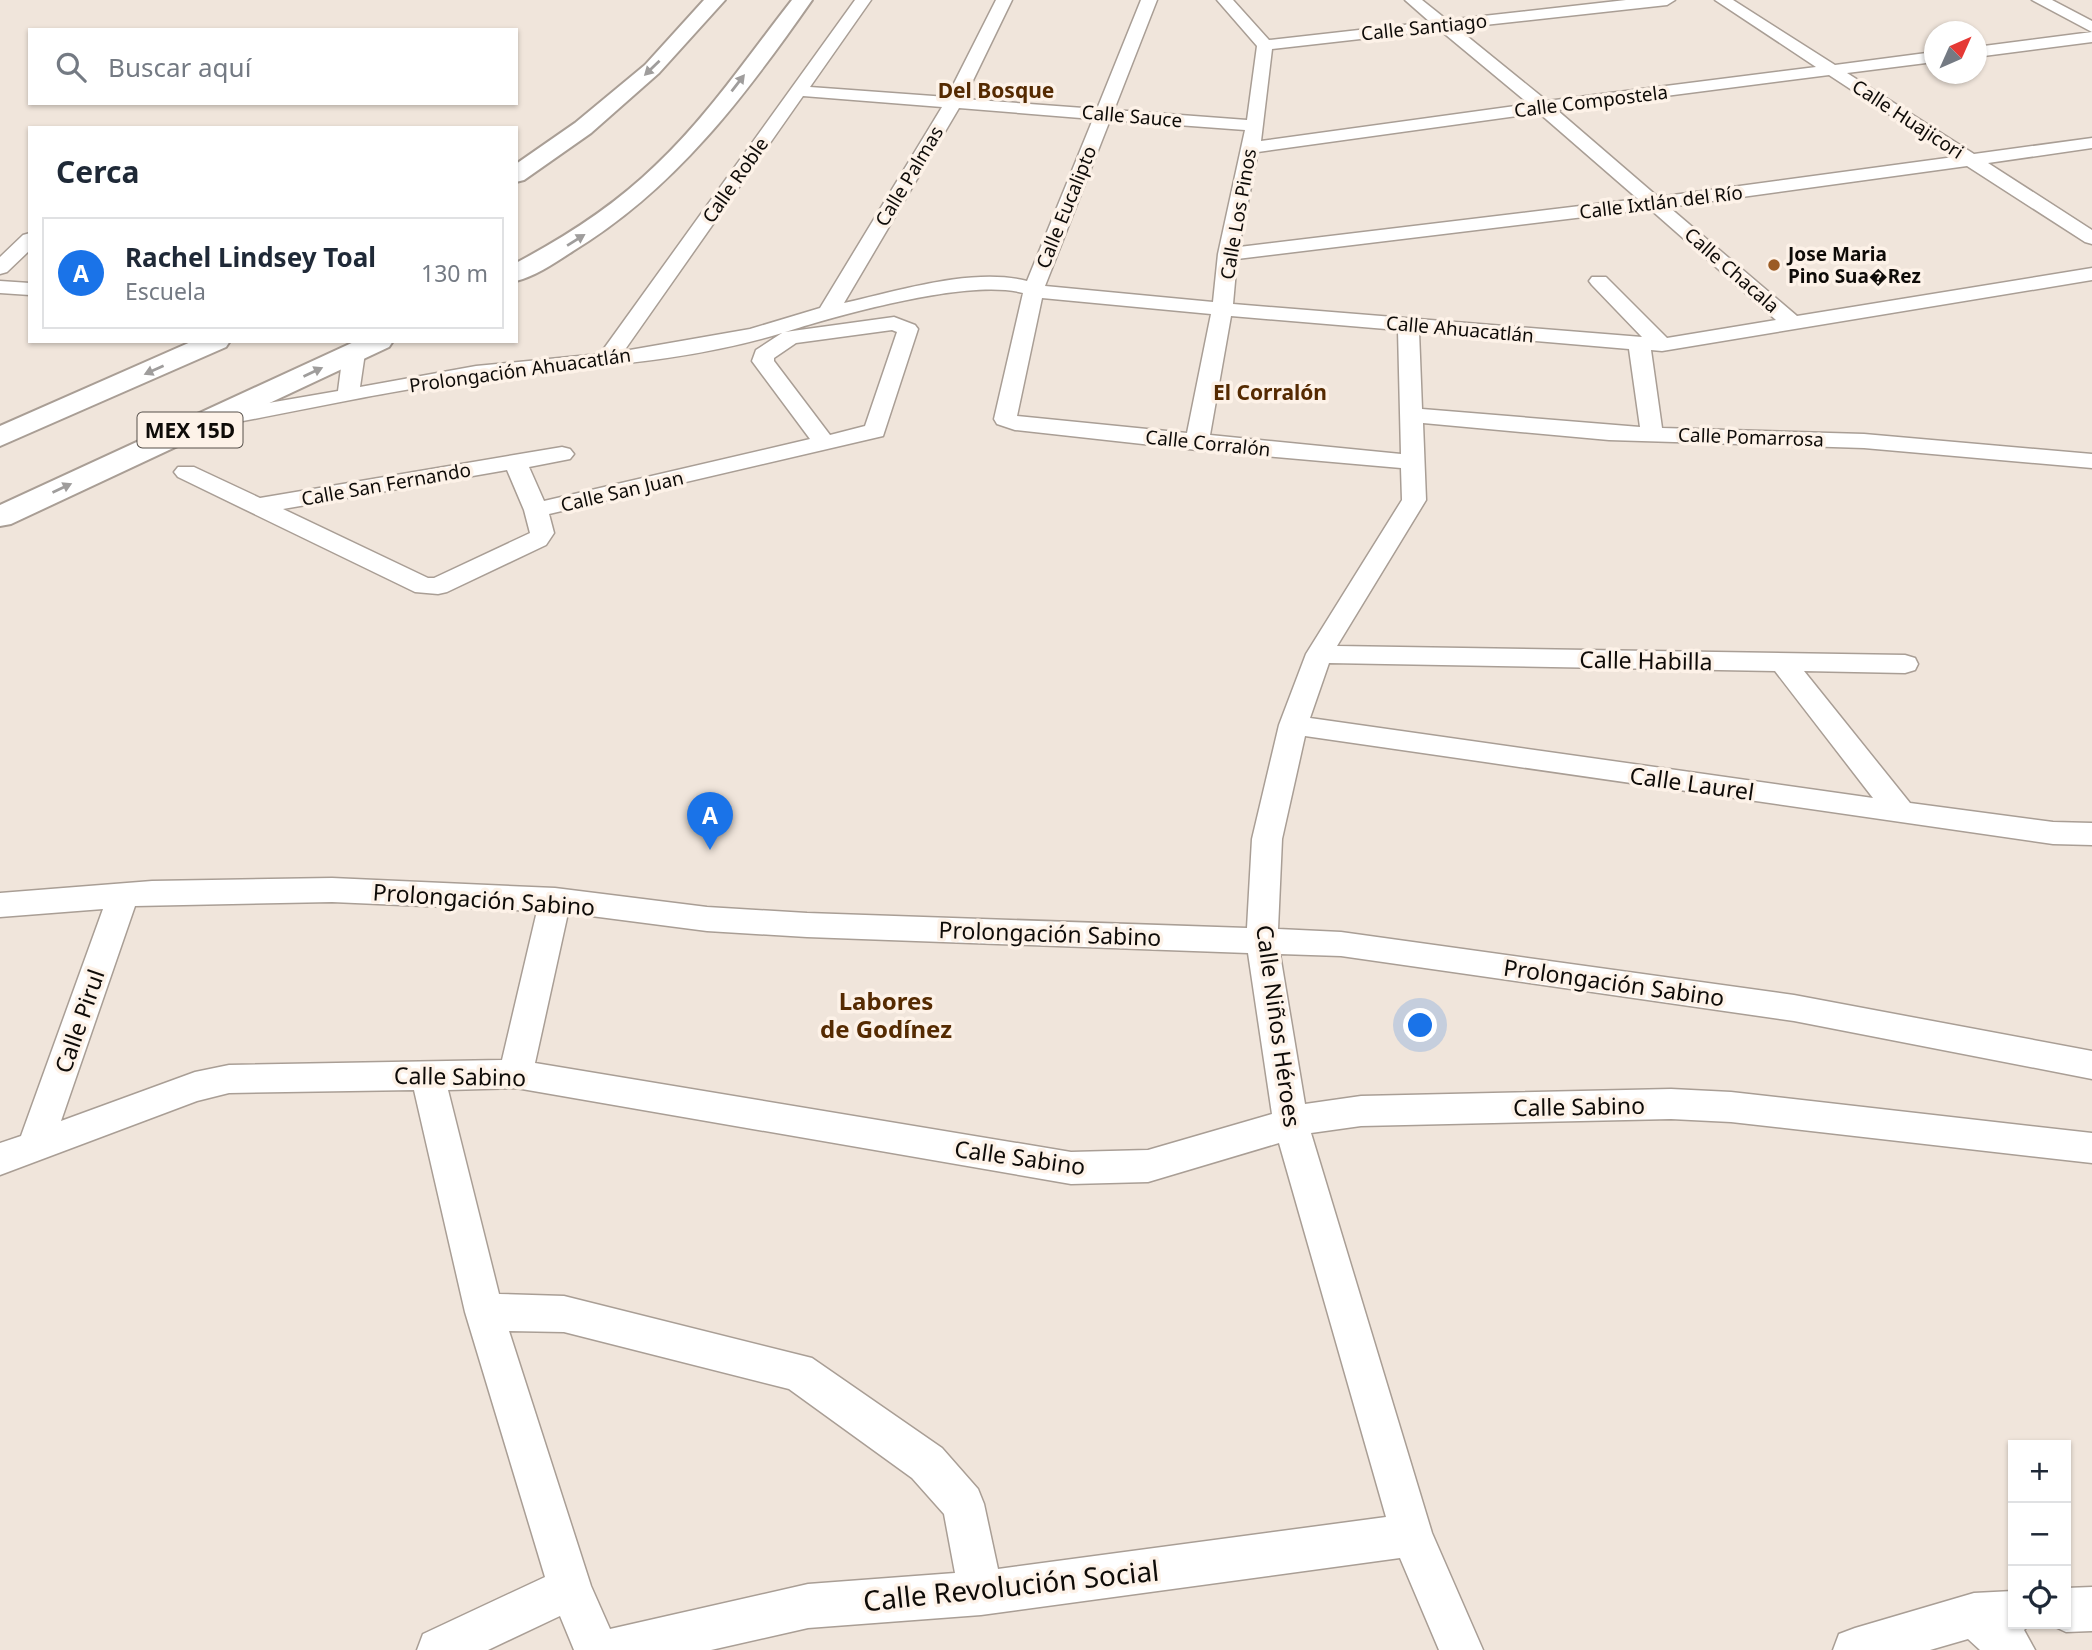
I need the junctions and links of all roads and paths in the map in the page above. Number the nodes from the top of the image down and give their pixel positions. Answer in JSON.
{"nodes":[{"id":1,"x":715,"y":0,"type":"edge"},
{"id":2,"x":803,"y":0,"type":"edge"},
{"id":3,"x":863,"y":0,"type":"edge"},
{"id":4,"x":1004,"y":0,"type":"edge"},
{"id":5,"x":1149,"y":0,"type":"edge"},
{"id":6,"x":1225,"y":0,"type":"edge"},
{"id":7,"x":1413,"y":0,"type":"edge"},
{"id":8,"x":1667,"y":0,"type":"edge"},
{"id":9,"x":1723,"y":0,"type":"edge"},
{"id":10,"x":2040,"y":0,"type":"edge"},
{"id":11,"x":1443,"y":25,"type":"junction"},
{"id":12,"x":2092,"y":27,"type":"edge"},
{"id":13,"x":2092,"y":37,"type":"edge"},
{"id":14,"x":1265,"y":46,"type":"junction"},
{"id":15,"x":1987,"y":50,"type":"edge"},
{"id":16,"x":1924,"y":58,"type":"edge"},
{"id":17,"x":1831,"y":70,"type":"junction"},
{"id":18,"x":799,"y":91,"type":"junction"},
{"id":19,"x":952,"y":104,"type":"junction"},
{"id":20,"x":1543,"y":107,"type":"junction"},
{"id":21,"x":1103,"y":113,"type":"junction"},
{"id":22,"x":1255,"y":127,"type":"junction"},
{"id":23,"x":2092,"y":143,"type":"edge"},
{"id":24,"x":1249,"y":148,"type":"junction"},
{"id":25,"x":1972,"y":160,"type":"junction"},
{"id":26,"x":518,"y":174,"type":"edge"},
{"id":27,"x":1656,"y":203,"type":"junction"},
{"id":28,"x":2092,"y":238,"type":"edge"},
{"id":29,"x":28,"y":241,"type":"edge"},
{"id":30,"x":1228,"y":254,"type":"junction"},
{"id":31,"x":0,"y":268,"type":"edge"},
{"id":32,"x":518,"y":273,"type":"edge"},
{"id":33,"x":2092,"y":274,"type":"edge"},
{"id":34,"x":1599,"y":281,"type":"dead end"},
{"id":35,"x":0,"y":287,"type":"edge"},
{"id":36,"x":28,"y":289,"type":"edge"},
{"id":37,"x":1034,"y":289,"type":"junction"},
{"id":38,"x":1222,"y":309,"type":"junction"},
{"id":39,"x":830,"y":321,"type":"junction"},
{"id":40,"x":1793,"y":324,"type":"junction"},
{"id":41,"x":1408,"y":325,"type":"junction"},
{"id":42,"x":212,"y":343,"type":"edge"},
{"id":43,"x":1639,"y":344,"type":"junction"},
{"id":44,"x":1662,"y":345,"type":"junction"},
{"id":45,"x":366,"y":347,"type":"edge"},
{"id":46,"x":607,"y":360,"type":"junction"},
{"id":47,"x":348,"y":396,"type":"junction"},
{"id":48,"x":1409,"y":415,"type":"junction"},
{"id":49,"x":1005,"y":419,"type":"joint"},
{"id":50,"x":211,"y":420,"type":"junction"},
{"id":51,"x":1652,"y":434,"type":"junction"},
{"id":52,"x":0,"y":437,"type":"edge"},
{"id":53,"x":1197,"y":443,"type":"junction"},
{"id":54,"x":825,"y":444,"type":"junction"},
{"id":55,"x":562,"y":454,"type":"dead end"},
{"id":56,"x":2092,"y":461,"type":"edge"},
{"id":57,"x":515,"y":462,"type":"junction"},
{"id":58,"x":1412,"y":462,"type":"junction"},
{"id":59,"x":186,"y":472,"type":"dead end"},
{"id":60,"x":258,"y":506,"type":"junction"},
{"id":61,"x":536,"y":510,"type":"junction"},
{"id":62,"x":0,"y":517,"type":"edge"},
{"id":63,"x":1319,"y":654,"type":"junction"},
{"id":64,"x":1783,"y":663,"type":"junction"},
{"id":65,"x":1905,"y":664,"type":"dead end"},
{"id":66,"x":1293,"y":725,"type":"junction"},
{"id":67,"x":1901,"y":813,"type":"junction"},
{"id":68,"x":2092,"y":834,"type":"edge"},
{"id":69,"x":123,"y":895,"type":"junction"},
{"id":70,"x":555,"y":900,"type":"junction"},
{"id":71,"x":0,"y":905,"type":"edge"},
{"id":72,"x":1262,"y":940,"type":"junction"},
{"id":73,"x":2092,"y":1065,"type":"edge"},
{"id":74,"x":516,"y":1074,"type":"junction"},
{"id":75,"x":428,"y":1077,"type":"junction"},
{"id":76,"x":1291,"y":1124,"type":"junction"},
{"id":77,"x":35,"y":1146,"type":"junction"},
{"id":78,"x":2086,"y":1156,"type":"edge"},
{"id":79,"x":0,"y":1159,"type":"edge"},
{"id":80,"x":484,"y":1312,"type":"junction"},
{"id":81,"x":1412,"y":1535,"type":"junction"},
{"id":82,"x":570,"y":1588,"type":"junction"},
{"id":83,"x":981,"y":1593,"type":"junction"},
{"id":84,"x":2092,"y":1609,"type":"edge"},
{"id":85,"x":2071,"y":1610,"type":"edge"},
{"id":86,"x":1994,"y":1614,"type":"edge"},
{"id":87,"x":439,"y":1650,"type":"edge"},
{"id":88,"x":596,"y":1650,"type":"edge"},
{"id":89,"x":613,"y":1650,"type":"edge"},
{"id":90,"x":1461,"y":1650,"type":"edge"},
{"id":91,"x":1855,"y":1650,"type":"edge"},
{"id":92,"x":2013,"y":1650,"type":"edge"}],
"edges":[{"from":1,"to":26,"type":"highway","one_way":true},
{"from":32,"to":2,"type":"highway","one_way":true},
{"from":3,"to":18,"type":"street","name":"Calle Roble"},
{"from":4,"to":19,"type":"street","name":"Calle Palmas"},
{"from":5,"to":21,"type":"street","name":"Calle Eucalipto"},
{"from":6,"to":14,"type":"street"},
{"from":7,"to":11,"type":"street","name":"Calle Chacala"},
{"from":8,"to":11,"type":"street","name":"Calle Santiago"},
{"from":9,"to":17,"type":"street","name":"Calle Huajicori"},
{"from":10,"to":12,"type":"street"},
{"from":11,"to":14,"type":"street","name":"Calle Santiago"},
{"from":11,"to":20,"type":"street","name":"Calle Chacala"},
{"from":13,"to":15,"type":"street"},
{"from":14,"to":22,"type":"street","name":"Calle Los Pinos"},
{"from":16,"to":17,"type":"street","name":"Calle Compostela"},
{"from":17,"to":20,"type":"street","name":"Calle Compostela"},
{"from":17,"to":25,"type":"street","name":"Calle Huajicori"},
{"from":18,"to":19,"type":"street","name":"Calle Sauce"},
{"from":18,"to":46,"type":"street","name":"Calle Roble"},
{"from":19,"to":21,"type":"street","name":"Calle Sauce"},
{"from":19,"to":39,"type":"street","name":"Calle Palmas"},
{"from":20,"to":24,"type":"street","name":"Calle Compostela"},
{"from":20,"to":27,"type":"street","name":"Calle Chacala"},
{"from":21,"to":22,"type":"street","name":"Calle Sauce"},
{"from":21,"to":37,"type":"street","name":"Calle Eucalipto"},
{"from":22,"to":24,"type":"street","name":"Calle Los Pinos"},
{"from":23,"to":25,"type":"street","name":"Calle Ixtlán del Río"},
{"from":24,"to":30,"type":"street","name":"Calle Los Pinos"},
{"from":25,"to":27,"type":"street","name":"Calle Ixtlán del Río"},
{"from":25,"to":28,"type":"street","name":"Calle Huajicori"},
{"from":27,"to":30,"type":"street","name":"Calle Ixtlán del Río"},
{"from":27,"to":40,"type":"street","name":"Calle Chacala"},
{"from":29,"to":31,"type":"street"},
{"from":30,"to":38,"type":"street","name":"Calle Los Pinos"},
{"from":33,"to":40,"type":"street","name":"Calle Ahuacatlán"},
{"from":34,"to":44,"type":"street"},
{"from":35,"to":36,"type":"street"},
{"from":37,"to":38,"type":"street","name":"Calle Ahuacatlán"},
{"from":37,"to":39,"type":"street","name":"Calle Ahuacatlán"},
{"from":37,"to":49,"type":"street","name":"Calle Eucalipto"},
{"from":38,"to":41,"type":"street","name":"Calle Ahuacatlán"},
{"from":38,"to":53,"type":"street","name":"Calle Los Pinos"},
{"from":39,"to":46,"type":"street","name":"Prolongación Ahuacatlán"},
{"from":39,"to":54,"type":"street"},
{"from":39,"to":54,"type":"street","name":"Calle San Juan"},
{"from":40,"to":44,"type":"street","name":"Calle Ahuacatlán"},
{"from":41,"to":43,"type":"street","name":"Calle Ahuacatlán"},
{"from":41,"to":48,"type":"street","name":"Calle Niños Héroes"},
{"from":42,"to":52,"type":"highway","number":"MEX 15D","one_way":true},
{"from":43,"to":44,"type":"street","name":"Calle Ahuacatlán"},
{"from":43,"to":51,"type":"street"},
{"from":45,"to":47,"type":"street"},
{"from":50,"to":45,"type":"highway","number":"MEX 15D","one_way":true},
{"from":46,"to":47,"type":"street","name":"Prolongación Ahuacatlán"},
{"from":47,"to":50,"type":"street","name":"Prolongación Ahuacatlán"},
{"from":48,"to":51,"type":"street","name":"Calle Pomarrosa"},
{"from":48,"to":58,"type":"street","name":"Calle Niños Héroes"},
{"from":49,"to":53,"type":"street","name":"Calle Corralón"},
{"from":62,"to":50,"type":"highway","number":"MEX 15D","one_way":true},
{"from":51,"to":56,"type":"street","name":"Calle Pomarrosa"},
{"from":53,"to":58,"type":"street","name":"Calle Corralón"},
{"from":54,"to":61,"type":"street","name":"Calle San Juan"},
{"from":55,"to":57,"type":"street","name":"Calle San Fernando"},
{"from":57,"to":60,"type":"street","name":"Calle San Fernando"},
{"from":57,"to":61,"type":"street"},
{"from":58,"to":63,"type":"street","name":"Calle Niños Héroes"},
{"from":59,"to":60,"type":"street","name":"Calle San Juan"},
{"from":60,"to":61,"type":"street","name":"Calle San Juan"},
{"from":63,"to":64,"type":"street","name":"Calle Habilla"},
{"from":63,"to":66,"type":"street","name":"Calle Niños Héroes"},
{"from":64,"to":65,"type":"street","name":"Calle Habilla"},
{"from":64,"to":67,"type":"street"},
{"from":66,"to":67,"type":"street","name":"Calle Laurel"},
{"from":66,"to":72,"type":"street","name":"Calle Niños Héroes"},
{"from":67,"to":68,"type":"street","name":"Calle Laurel"},
{"from":69,"to":70,"type":"street","name":"Prolongación Sabino"},
{"from":69,"to":71,"type":"street","name":"Prolongación Sabino"},
{"from":69,"to":77,"type":"street","name":"Calle Pirul"},
{"from":70,"to":72,"type":"street","name":"Prolongación Sabino"},
{"from":70,"to":74,"type":"street"},
{"from":72,"to":73,"type":"street","name":"Prolongación Sabino"},
{"from":72,"to":76,"type":"street","name":"Calle Niños Héroes"},
{"from":74,"to":75,"type":"street","name":"Calle Sabino"},
{"from":74,"to":76,"type":"street","name":"Calle Sabino"},
{"from":75,"to":77,"type":"street","name":"Calle Sabino"},
{"from":75,"to":80,"type":"street"},
{"from":76,"to":78,"type":"street","name":"Calle Sabino"},
{"from":76,"to":81,"type":"street","name":"Calle Niños Héroes"},
{"from":77,"to":79,"type":"street","name":"Calle Sabino"},
{"from":80,"to":82,"type":"street"},
{"from":80,"to":83,"type":"street"},
{"from":81,"to":83,"type":"street","name":"Calle Revolución Social"},
{"from":81,"to":90,"type":"street","name":"Calle Niños Héroes"},
{"from":82,"to":87,"type":"street"},
{"from":82,"to":88,"type":"street"},
{"from":83,"to":89,"type":"street","name":"Calle Revolución Social"},
{"from":84,"to":85,"type":"street"},
{"from":86,"to":91,"type":"street"},
{"from":86,"to":92,"type":"street"}]}
